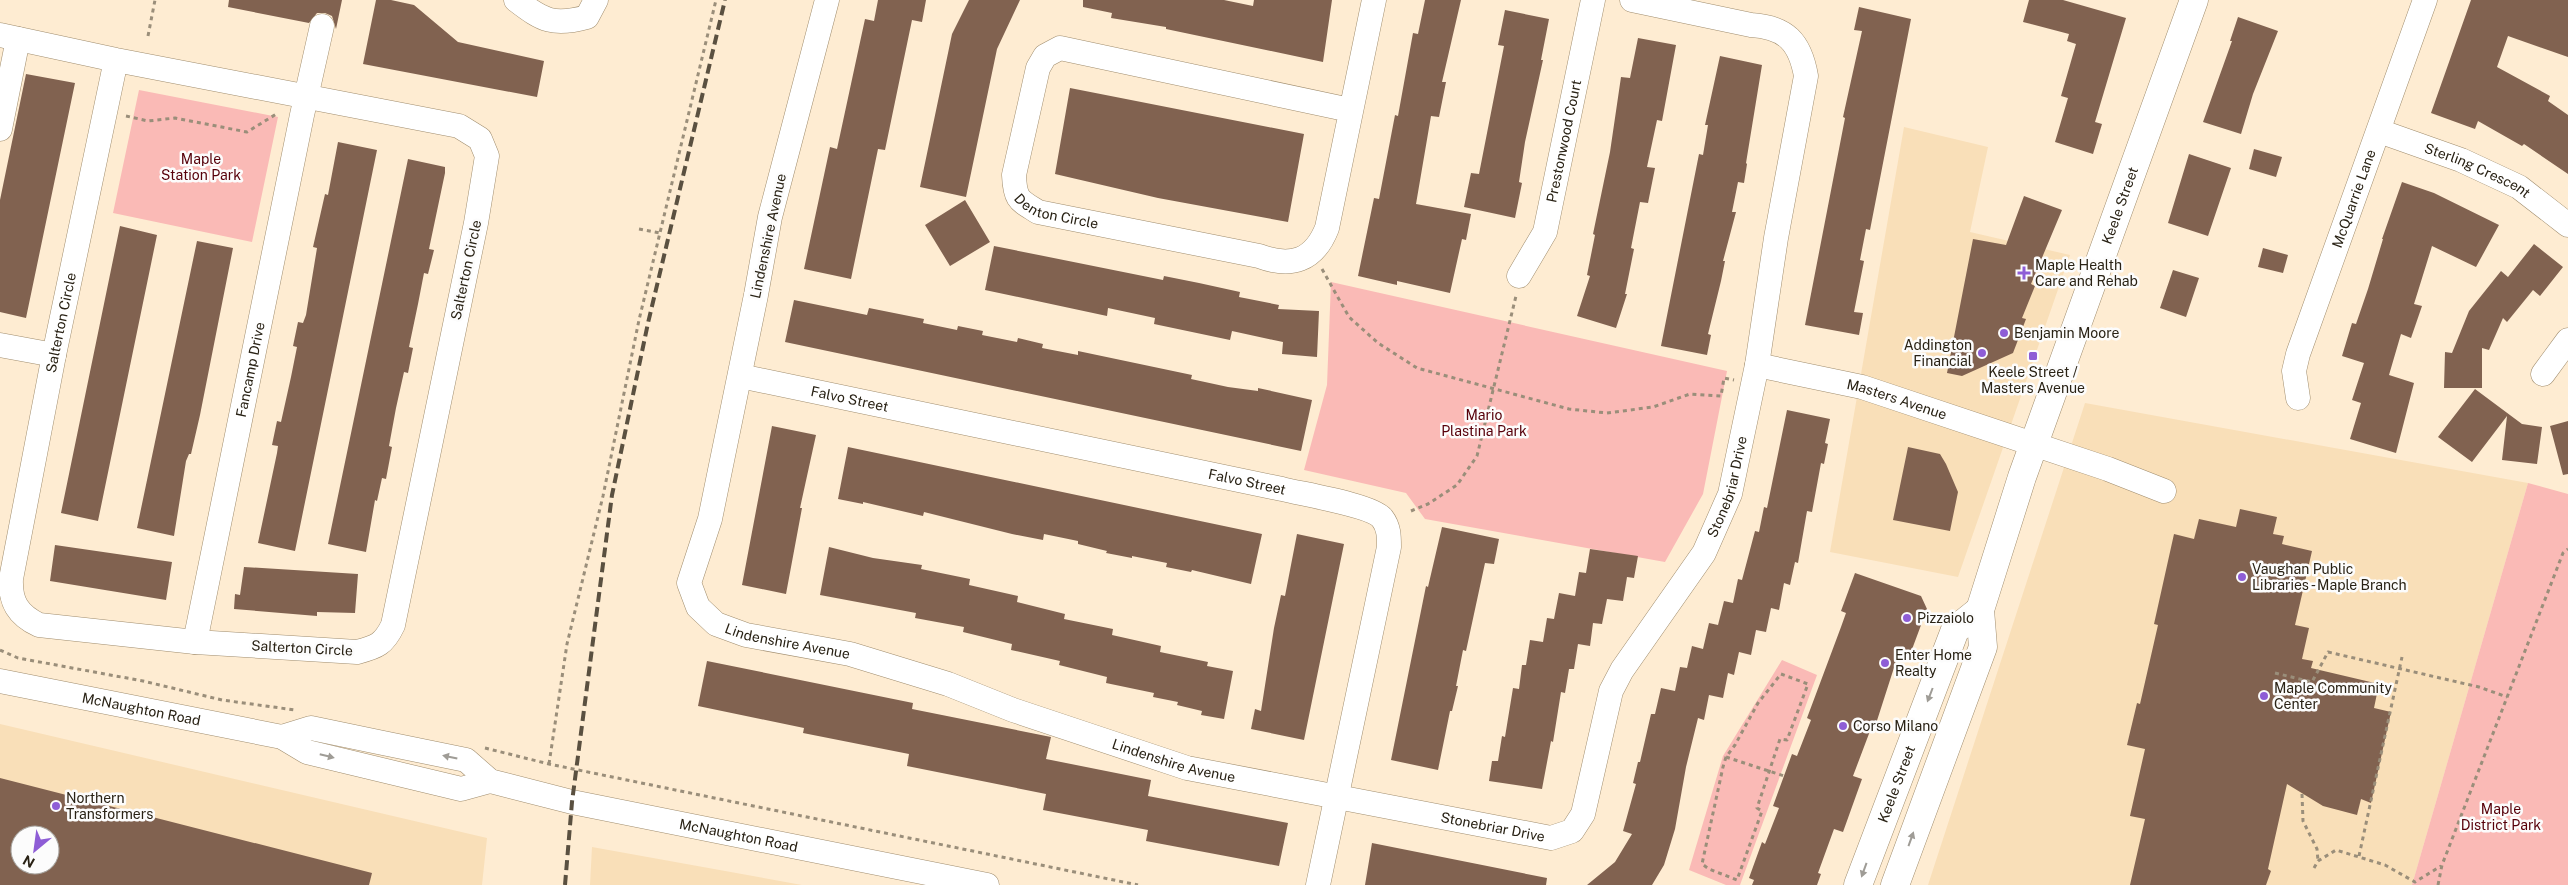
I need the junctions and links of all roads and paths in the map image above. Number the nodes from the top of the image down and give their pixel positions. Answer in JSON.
{"nodes":[{"id":1,"x":155,"y":0,"type":"edge"},
{"id":2,"x":516,"y":0,"type":"edge"},
{"id":3,"x":596,"y":0,"type":"edge"},
{"id":4,"x":716,"y":0,"type":"edge"},
{"id":5,"x":827,"y":0,"type":"edge"},
{"id":6,"x":1374,"y":0,"type":"edge"},
{"id":7,"x":1593,"y":0,"type":"edge"},
{"id":8,"x":1632,"y":0,"type":"edge"},
{"id":9,"x":2194,"y":0,"type":"edge"},
{"id":10,"x":2425,"y":0,"type":"edge"},
{"id":11,"x":322,"y":26,"type":"dead end"},
{"id":12,"x":148,"y":36,"type":"dead end"},
{"id":13,"x":9,"y":37,"type":"edge"},
{"id":14,"x":116,"y":60,"type":"junction"},
{"id":15,"x":305,"y":98,"type":"junction"},
{"id":16,"x":1350,"y":110,"type":"junction"},
{"id":17,"x":281,"y":111,"type":"dead end"},
{"id":18,"x":126,"y":116,"type":"dead end"},
{"id":19,"x":0,"y":129,"type":"edge"},
{"id":20,"x":2378,"y":131,"type":"junction"},
{"id":21,"x":2568,"y":225,"type":"edge"},
{"id":22,"x":639,"y":229,"type":"dead end"},
{"id":23,"x":660,"y":233,"type":"junction"},
{"id":24,"x":1310,"y":252,"type":"junction"},
{"id":25,"x":1519,"y":276,"type":"joint"},
{"id":26,"x":2568,"y":340,"type":"edge"},
{"id":27,"x":0,"y":345,"type":"edge"},
{"id":28,"x":54,"y":355,"type":"junction"},
{"id":29,"x":1755,"y":374,"type":"junction"},
{"id":30,"x":2542,"y":374,"type":"dead end"},
{"id":31,"x":740,"y":376,"type":"junction"},
{"id":32,"x":1494,"y":389,"type":"junction"},
{"id":33,"x":2298,"y":398,"type":"dead end"},
{"id":34,"x":2033,"y":444,"type":"junction"},
{"id":35,"x":2164,"y":491,"type":"dead end"},
{"id":36,"x":1410,"y":511,"type":"dead end"},
{"id":37,"x":2568,"y":549,"type":"edge"},
{"id":38,"x":1980,"y":610,"type":"junction"},
{"id":39,"x":195,"y":642,"type":"junction"},
{"id":40,"x":0,"y":650,"type":"edge"},
{"id":41,"x":2402,"y":657,"type":"dead end"},
{"id":42,"x":2400,"y":670,"type":"junction"},
{"id":43,"x":2275,"y":673,"type":"dead end"},
{"id":44,"x":0,"y":681,"type":"edge"},
{"id":45,"x":2506,"y":697,"type":"junction"},
{"id":46,"x":305,"y":711,"type":"dead end"},
{"id":47,"x":476,"y":746,"type":"dead end"},
{"id":48,"x":1726,"y":757,"type":"junction"},
{"id":49,"x":549,"y":764,"type":"junction"},
{"id":50,"x":1769,"y":772,"type":"junction"},
{"id":51,"x":1784,"y":776,"type":"dead end"},
{"id":52,"x":2302,"y":794,"type":"dead end"},
{"id":53,"x":1337,"y":797,"type":"junction"},
{"id":54,"x":2359,"y":856,"type":"junction"},
{"id":55,"x":2318,"y":861,"type":"junction"},
{"id":56,"x":2442,"y":866,"type":"junction"},
{"id":57,"x":2314,"y":868,"type":"dead end"},
{"id":58,"x":2417,"y":883,"type":"edge"},
{"id":59,"x":987,"y":885,"type":"edge"},
{"id":60,"x":1138,"y":885,"type":"edge"},
{"id":61,"x":1318,"y":885,"type":"edge"},
{"id":62,"x":1858,"y":885,"type":"edge"},
{"id":63,"x":1894,"y":885,"type":"edge"},
{"id":64,"x":2438,"y":885,"type":"edge"}],
"edges":[{"from":1,"to":12,"type":"path"},
{"from":2,"to":3,"type":"street"},
{"from":4,"to":23,"type":"path"},
{"from":5,"to":31,"type":"street","name":"Lindenshire Avenue"},
{"from":6,"to":16,"type":"street","name":"Denton Circle"},
{"from":7,"to":25,"type":"street","name":"Prestonwood Court"},
{"from":8,"to":29,"type":"street","name":"Stonebriar Drive"},
{"from":9,"to":34,"type":"main road","name":"Keele Street"},
{"from":10,"to":20,"type":"street","name":"McQuarrie Lane"},
{"from":11,"to":15,"type":"street","name":"Fancamp Drive"},
{"from":13,"to":14,"type":"street","name":"Salterton Circle"},
{"from":13,"to":19,"type":"street"},
{"from":14,"to":15,"type":"street","name":"Salterton Circle"},
{"from":14,"to":28,"type":"street","name":"Salterton Circle"},
{"from":15,"to":39,"type":"street","name":"Fancamp Drive"},
{"from":15,"to":39,"type":"street","name":"Salterton Circle"},
{"from":16,"to":24,"type":"street","name":"Denton Circle"},
{"from":16,"to":24,"type":"street","name":"Denton Circle"},
{"from":17,"to":18,"type":"path"},
{"from":20,"to":21,"type":"street","name":"Sterling Crescent"},
{"from":20,"to":33,"type":"street","name":"McQuarrie Lane"},
{"from":22,"to":23,"type":"path"},
{"from":23,"to":49,"type":"path"},
{"from":24,"to":32,"type":"path"},
{"from":25,"to":32,"type":"path"},
{"from":26,"to":30,"type":"street"},
{"from":27,"to":28,"type":"street"},
{"from":28,"to":39,"type":"street","name":"Salterton Circle"},
{"from":29,"to":32,"type":"path"},
{"from":29,"to":34,"type":"street","name":"Masters Avenue"},
{"from":29,"to":53,"type":"street","name":"Stonebriar Drive"},
{"from":31,"to":53,"type":"street","name":"Lindenshire Avenue"},
{"from":31,"to":53,"type":"street","name":"Falvo Street"},
{"from":32,"to":36,"type":"path"},
{"from":34,"to":35,"type":"street","name":"Masters Avenue"},
{"from":34,"to":38,"type":"main road","name":"Keele Street"},
{"from":37,"to":45,"type":"path"},
{"from":38,"to":62,"type":"main road","name":"Keele Street","one_way":true},
{"from":63,"to":38,"type":"main road","name":"Keele Street","one_way":true},
{"from":40,"to":46,"type":"path"},
{"from":41,"to":42,"type":"path"},
{"from":42,"to":43,"type":"path"},
{"from":42,"to":45,"type":"path"},
{"from":42,"to":54,"type":"path"},
{"from":44,"to":59,"type":"street","name":"McNaughton Road"},
{"from":45,"to":56,"type":"path"},
{"from":47,"to":49,"type":"path"},
{"from":48,"to":50,"type":"path"},
{"from":48,"to":50,"type":"path"},
{"from":48,"to":50,"type":"path"},
{"from":49,"to":60,"type":"path"},
{"from":50,"to":51,"type":"path"},
{"from":52,"to":55,"type":"path"},
{"from":53,"to":61,"type":"street","name":"Falvo Street"},
{"from":54,"to":55,"type":"path"},
{"from":54,"to":58,"type":"path"},
{"from":55,"to":57,"type":"path"},
{"from":56,"to":58,"type":"path"},
{"from":56,"to":64,"type":"path"}]}
